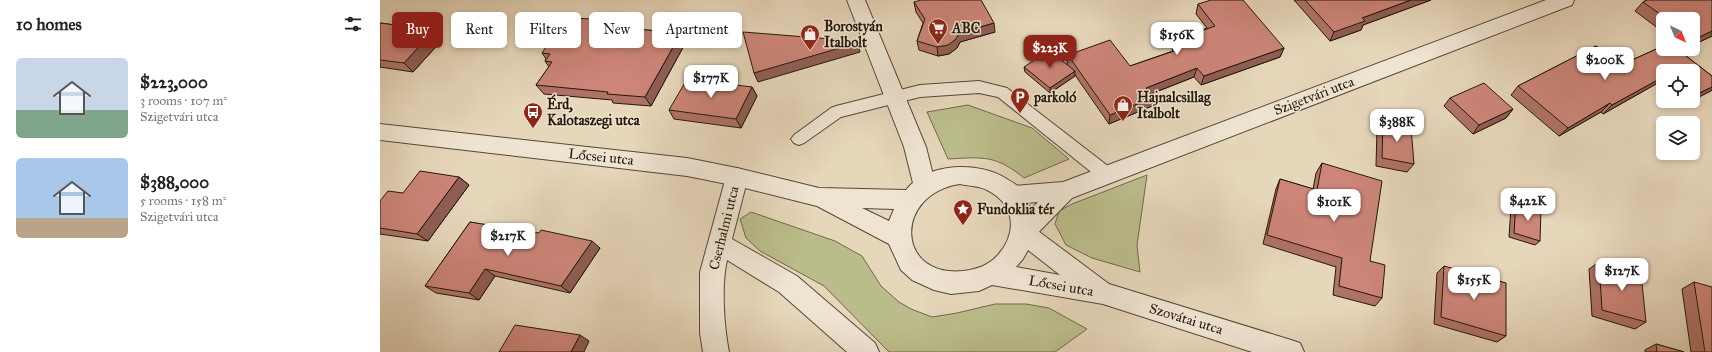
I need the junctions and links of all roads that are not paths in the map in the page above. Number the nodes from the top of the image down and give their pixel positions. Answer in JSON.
{"nodes":[{"id":1,"x":856,"y":0,"type":"edge"},
{"id":2,"x":1565,"y":0,"type":"edge"},
{"id":3,"x":895,"y":96,"type":"junction"},
{"id":4,"x":380,"y":132,"type":"edge"},
{"id":5,"x":800,"y":139,"type":"dead end"},
{"id":6,"x":915,"y":147,"type":"junction"},
{"id":7,"x":1107,"y":175,"type":"junction"},
{"id":8,"x":737,"y":176,"type":"junction"},
{"id":9,"x":948,"y":177,"type":"junction"},
{"id":10,"x":1064,"y":192,"type":"junction"},
{"id":11,"x":918,"y":193,"type":"junction"},
{"id":12,"x":1012,"y":195,"type":"junction"},
{"id":13,"x":819,"y":197,"type":"junction"},
{"id":14,"x":1023,"y":233,"type":"junction"},
{"id":15,"x":899,"y":238,"type":"junction"},
{"id":16,"x":720,"y":244,"type":"junction"},
{"id":17,"x":991,"y":274,"type":"junction"},
{"id":18,"x":1103,"y":293,"type":"junction"},
{"id":19,"x":716,"y":352,"type":"edge"},
{"id":20,"x":866,"y":352,"type":"edge"},
{"id":21,"x":1291,"y":352,"type":"edge"}],
"edges":[{"from":1,"to":3,"type":"street"},
{"from":2,"to":7,"type":"street","name":"Szigetvári utca"},
{"from":3,"to":5,"type":"lane"},
{"from":3,"to":6,"type":"street"},
{"from":3,"to":7,"type":"lane"},
{"from":4,"to":8,"type":"street","name":"Lőcsei utca"},
{"from":6,"to":9,"type":"street"},
{"from":6,"to":11,"type":"street"},
{"from":7,"to":10,"type":"street","name":"Szigetvári utca"},
{"from":8,"to":13,"type":"street","name":"Lőcsei utca"},
{"from":8,"to":16,"type":"street","name":"Cserhalmi utca"},
{"from":9,"to":11,"type":"street"},
{"from":9,"to":12,"type":"street"},
{"from":10,"to":12,"type":"street","name":"Szigetvári utca"},
{"from":10,"to":14,"type":"street","name":"Szigetvári utca"},
{"from":11,"to":13,"type":"street","name":"Lőcsei utca"},
{"from":11,"to":15,"type":"street"},
{"from":12,"to":14,"type":"street"},
{"from":13,"to":15,"type":"street","name":"Lőcsei utca"},
{"from":14,"to":17,"type":"street"},
{"from":14,"to":18,"type":"street","name":"Lőcsei utca"},
{"from":15,"to":17,"type":"street"},
{"from":16,"to":19,"type":"street","name":"Cserhalmi utca"},
{"from":16,"to":20,"type":"street"},
{"from":17,"to":18,"type":"street","name":"Lőcsei utca"},
{"from":18,"to":21,"type":"street","name":"Szovátai utca"}]}
